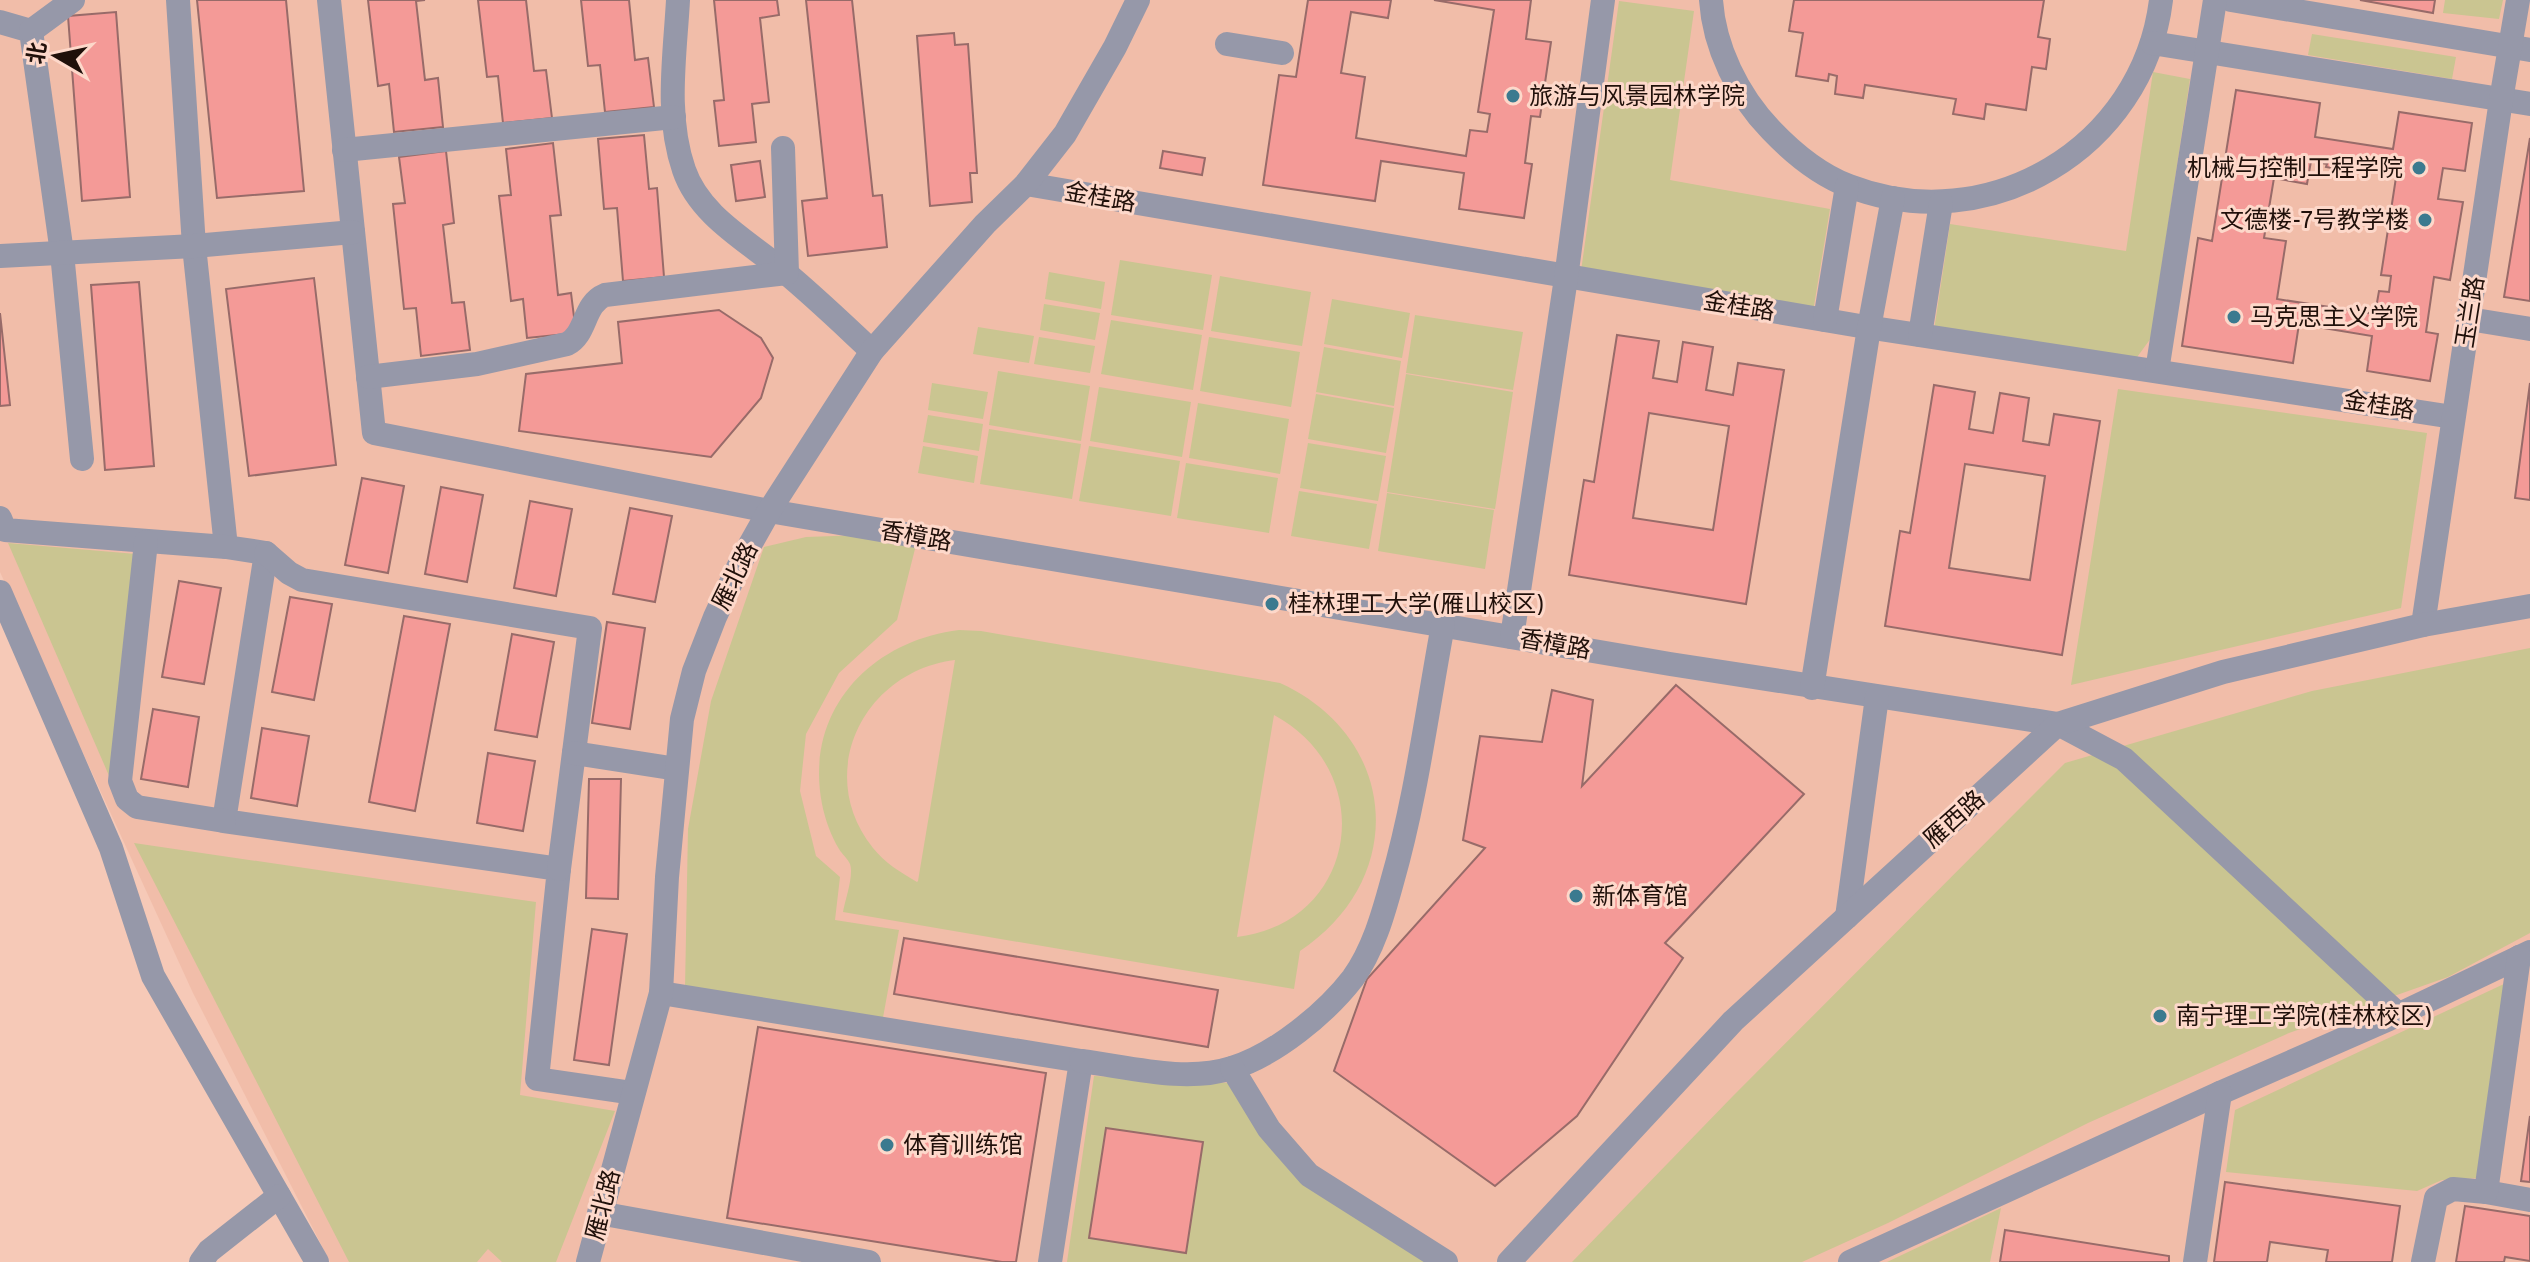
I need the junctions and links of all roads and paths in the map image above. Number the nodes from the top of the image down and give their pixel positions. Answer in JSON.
{"nodes":[{"id":1,"x":73,"y":0,"type":"edge"},
{"id":2,"x":178,"y":0,"type":"edge"},
{"id":3,"x":329,"y":0,"type":"edge"},
{"id":4,"x":678,"y":0,"type":"edge"},
{"id":5,"x":1138,"y":0,"type":"edge"},
{"id":6,"x":1603,"y":0,"type":"edge"},
{"id":7,"x":1711,"y":0,"type":"edge"},
{"id":8,"x":2161,"y":0,"type":"edge"},
{"id":9,"x":2215,"y":0,"type":"edge"},
{"id":10,"x":2231,"y":0,"type":"edge"},
{"id":11,"x":2518,"y":0,"type":"edge"},
{"id":12,"x":0,"y":22,"type":"edge"},
{"id":13,"x":31,"y":31,"type":"junction"},
{"id":14,"x":2152,"y":43,"type":"junction"},
{"id":15,"x":1227,"y":44,"type":"dead end"},
{"id":16,"x":2520,"y":49,"type":"edge"},
{"id":17,"x":1282,"y":53,"type":"dead end"},
{"id":18,"x":2206,"y":54,"type":"junction"},
{"id":19,"x":2501,"y":100,"type":"junction"},
{"id":20,"x":2530,"y":104,"type":"edge"},
{"id":21,"x":674,"y":117,"type":"junction"},
{"id":22,"x":783,"y":148,"type":"dead end"},
{"id":23,"x":344,"y":150,"type":"junction"},
{"id":24,"x":1026,"y":184,"type":"junction"},
{"id":25,"x":1847,"y":186,"type":"junction"},
{"id":26,"x":1893,"y":198,"type":"junction"},
{"id":27,"x":1941,"y":203,"type":"junction"},
{"id":28,"x":353,"y":232,"type":"junction"},
{"id":29,"x":194,"y":246,"type":"junction"},
{"id":30,"x":62,"y":253,"type":"junction"},
{"id":31,"x":0,"y":256,"type":"edge"},
{"id":32,"x":787,"y":273,"type":"junction"},
{"id":33,"x":1566,"y":278,"type":"junction"},
{"id":34,"x":2469,"y":319,"type":"junction"},
{"id":35,"x":1825,"y":320,"type":"junction"},
{"id":36,"x":1869,"y":328,"type":"junction"},
{"id":37,"x":2530,"y":329,"type":"edge"},
{"id":38,"x":1920,"y":335,"type":"junction"},
{"id":39,"x":872,"y":351,"type":"junction"},
{"id":40,"x":2157,"y":371,"type":"junction"},
{"id":41,"x":368,"y":377,"type":"junction"},
{"id":42,"x":2453,"y":417,"type":"junction"},
{"id":43,"x":82,"y":459,"type":"dead end"},
{"id":44,"x":769,"y":511,"type":"junction"},
{"id":45,"x":0,"y":518,"type":"edge"},
{"id":46,"x":146,"y":542,"type":"junction"},
{"id":47,"x":226,"y":547,"type":"junction"},
{"id":48,"x":266,"y":553,"type":"junction"},
{"id":49,"x":0,"y":592,"type":"edge"},
{"id":50,"x":2530,"y":606,"type":"edge"},
{"id":51,"x":1443,"y":625,"type":"junction"},
{"id":52,"x":2423,"y":625,"type":"junction"},
{"id":53,"x":1512,"y":637,"type":"junction"},
{"id":54,"x":1812,"y":688,"type":"junction"},
{"id":55,"x":1877,"y":697,"type":"junction"},
{"id":56,"x":2058,"y":724,"type":"junction"},
{"id":57,"x":574,"y":753,"type":"junction"},
{"id":58,"x":677,"y":769,"type":"junction"},
{"id":59,"x":224,"y":821,"type":"junction"},
{"id":60,"x":559,"y":869,"type":"junction"},
{"id":61,"x":1847,"y":917,"type":"junction"},
{"id":62,"x":2524,"y":954,"type":"edge"},
{"id":63,"x":661,"y":993,"type":"junction"},
{"id":64,"x":2399,"y":1015,"type":"junction"},
{"id":65,"x":1081,"y":1061,"type":"junction"},
{"id":66,"x":1232,"y":1068,"type":"junction"},
{"id":67,"x":633,"y":1093,"type":"junction"},
{"id":68,"x":2220,"y":1093,"type":"junction"},
{"id":69,"x":2486,"y":1192,"type":"junction"},
{"id":70,"x":279,"y":1196,"type":"junction"},
{"id":71,"x":2530,"y":1200,"type":"edge"},
{"id":72,"x":599,"y":1213,"type":"junction"},
{"id":73,"x":201,"y":1262,"type":"edge"},
{"id":74,"x":317,"y":1262,"type":"edge"},
{"id":75,"x":588,"y":1262,"type":"edge"},
{"id":76,"x":869,"y":1262,"type":"edge"},
{"id":77,"x":1050,"y":1262,"type":"edge"},
{"id":78,"x":1446,"y":1262,"type":"edge"},
{"id":79,"x":1509,"y":1262,"type":"edge"},
{"id":80,"x":1850,"y":1262,"type":"edge"},
{"id":81,"x":2195,"y":1262,"type":"edge"},
{"id":82,"x":2423,"y":1262,"type":"edge"}],
"edges":[{"from":1,"to":13,"type":"street"},
{"from":2,"to":29,"type":"street"},
{"from":3,"to":23,"type":"street"},
{"from":4,"to":21,"type":"street"},
{"from":5,"to":24,"type":"street","name":"雁北路"},
{"from":6,"to":33,"type":"street"},
{"from":7,"to":25,"type":"street"},
{"from":8,"to":14,"type":"street"},
{"from":9,"to":18,"type":"street"},
{"from":10,"to":16,"type":"street"},
{"from":11,"to":16,"type":"street","name":"玉兰路"},
{"from":12,"to":13,"type":"street"},
{"from":13,"to":30,"type":"street"},
{"from":14,"to":18,"type":"street"},
{"from":14,"to":27,"type":"street"},
{"from":15,"to":17,"type":"street"},
{"from":16,"to":19,"type":"street","name":"玉兰路"},
{"from":18,"to":19,"type":"street"},
{"from":18,"to":40,"type":"street"},
{"from":19,"to":20,"type":"street"},
{"from":19,"to":34,"type":"street","name":"玉兰路"},
{"from":21,"to":23,"type":"street"},
{"from":21,"to":32,"type":"street"},
{"from":22,"to":32,"type":"street"},
{"from":23,"to":28,"type":"street"},
{"from":24,"to":33,"type":"street","name":"金桂路"},
{"from":24,"to":39,"type":"street","name":"雁北路"},
{"from":25,"to":26,"type":"street"},
{"from":25,"to":35,"type":"street"},
{"from":26,"to":27,"type":"street"},
{"from":26,"to":36,"type":"street"},
{"from":27,"to":38,"type":"street"},
{"from":28,"to":29,"type":"street"},
{"from":28,"to":41,"type":"street"},
{"from":29,"to":30,"type":"street"},
{"from":29,"to":47,"type":"street"},
{"from":30,"to":31,"type":"street"},
{"from":30,"to":43,"type":"street"},
{"from":32,"to":39,"type":"street"},
{"from":32,"to":41,"type":"street"},
{"from":33,"to":35,"type":"street","name":"金桂路"},
{"from":33,"to":53,"type":"street"},
{"from":34,"to":37,"type":"street"},
{"from":34,"to":42,"type":"street","name":"玉兰路"},
{"from":35,"to":36,"type":"street","name":"金桂路"},
{"from":36,"to":38,"type":"street","name":"金桂路"},
{"from":36,"to":54,"type":"street"},
{"from":38,"to":40,"type":"street","name":"金桂路"},
{"from":39,"to":44,"type":"street","name":"雁北路"},
{"from":40,"to":42,"type":"street","name":"金桂路"},
{"from":41,"to":44,"type":"street","name":"香樟路"},
{"from":42,"to":52,"type":"street","name":"玉兰路"},
{"from":44,"to":51,"type":"street","name":"香樟路"},
{"from":44,"to":58,"type":"street","name":"雁北路"},
{"from":45,"to":46,"type":"street"},
{"from":46,"to":47,"type":"street"},
{"from":46,"to":59,"type":"street"},
{"from":47,"to":48,"type":"street"},
{"from":48,"to":57,"type":"street"},
{"from":48,"to":59,"type":"street"},
{"from":49,"to":70,"type":"street"},
{"from":50,"to":52,"type":"street","name":"雁西路"},
{"from":51,"to":53,"type":"street","name":"香樟路"},
{"from":51,"to":66,"type":"street"},
{"from":52,"to":56,"type":"street","name":"雁西路"},
{"from":53,"to":54,"type":"street","name":"香樟路"},
{"from":54,"to":55,"type":"street","name":"香樟路"},
{"from":55,"to":56,"type":"street","name":"香樟路"},
{"from":55,"to":61,"type":"street"},
{"from":56,"to":61,"type":"street","name":"雁西路"},
{"from":56,"to":64,"type":"street"},
{"from":57,"to":58,"type":"street"},
{"from":57,"to":60,"type":"street"},
{"from":58,"to":63,"type":"street","name":"雁北路"},
{"from":59,"to":60,"type":"street"},
{"from":60,"to":67,"type":"street"},
{"from":61,"to":79,"type":"street","name":"雁西路"},
{"from":62,"to":64,"type":"street"},
{"from":62,"to":69,"type":"street"},
{"from":63,"to":65,"type":"street"},
{"from":63,"to":67,"type":"street","name":"雁北路"},
{"from":64,"to":68,"type":"street"},
{"from":65,"to":66,"type":"street"},
{"from":65,"to":77,"type":"street"},
{"from":66,"to":78,"type":"street"},
{"from":67,"to":72,"type":"street","name":"雁北路"},
{"from":68,"to":80,"type":"street"},
{"from":68,"to":81,"type":"street"},
{"from":69,"to":71,"type":"street"},
{"from":69,"to":82,"type":"street"},
{"from":70,"to":73,"type":"street"},
{"from":70,"to":74,"type":"street"},
{"from":72,"to":75,"type":"street","name":"雁北路"},
{"from":72,"to":76,"type":"street"}]}
